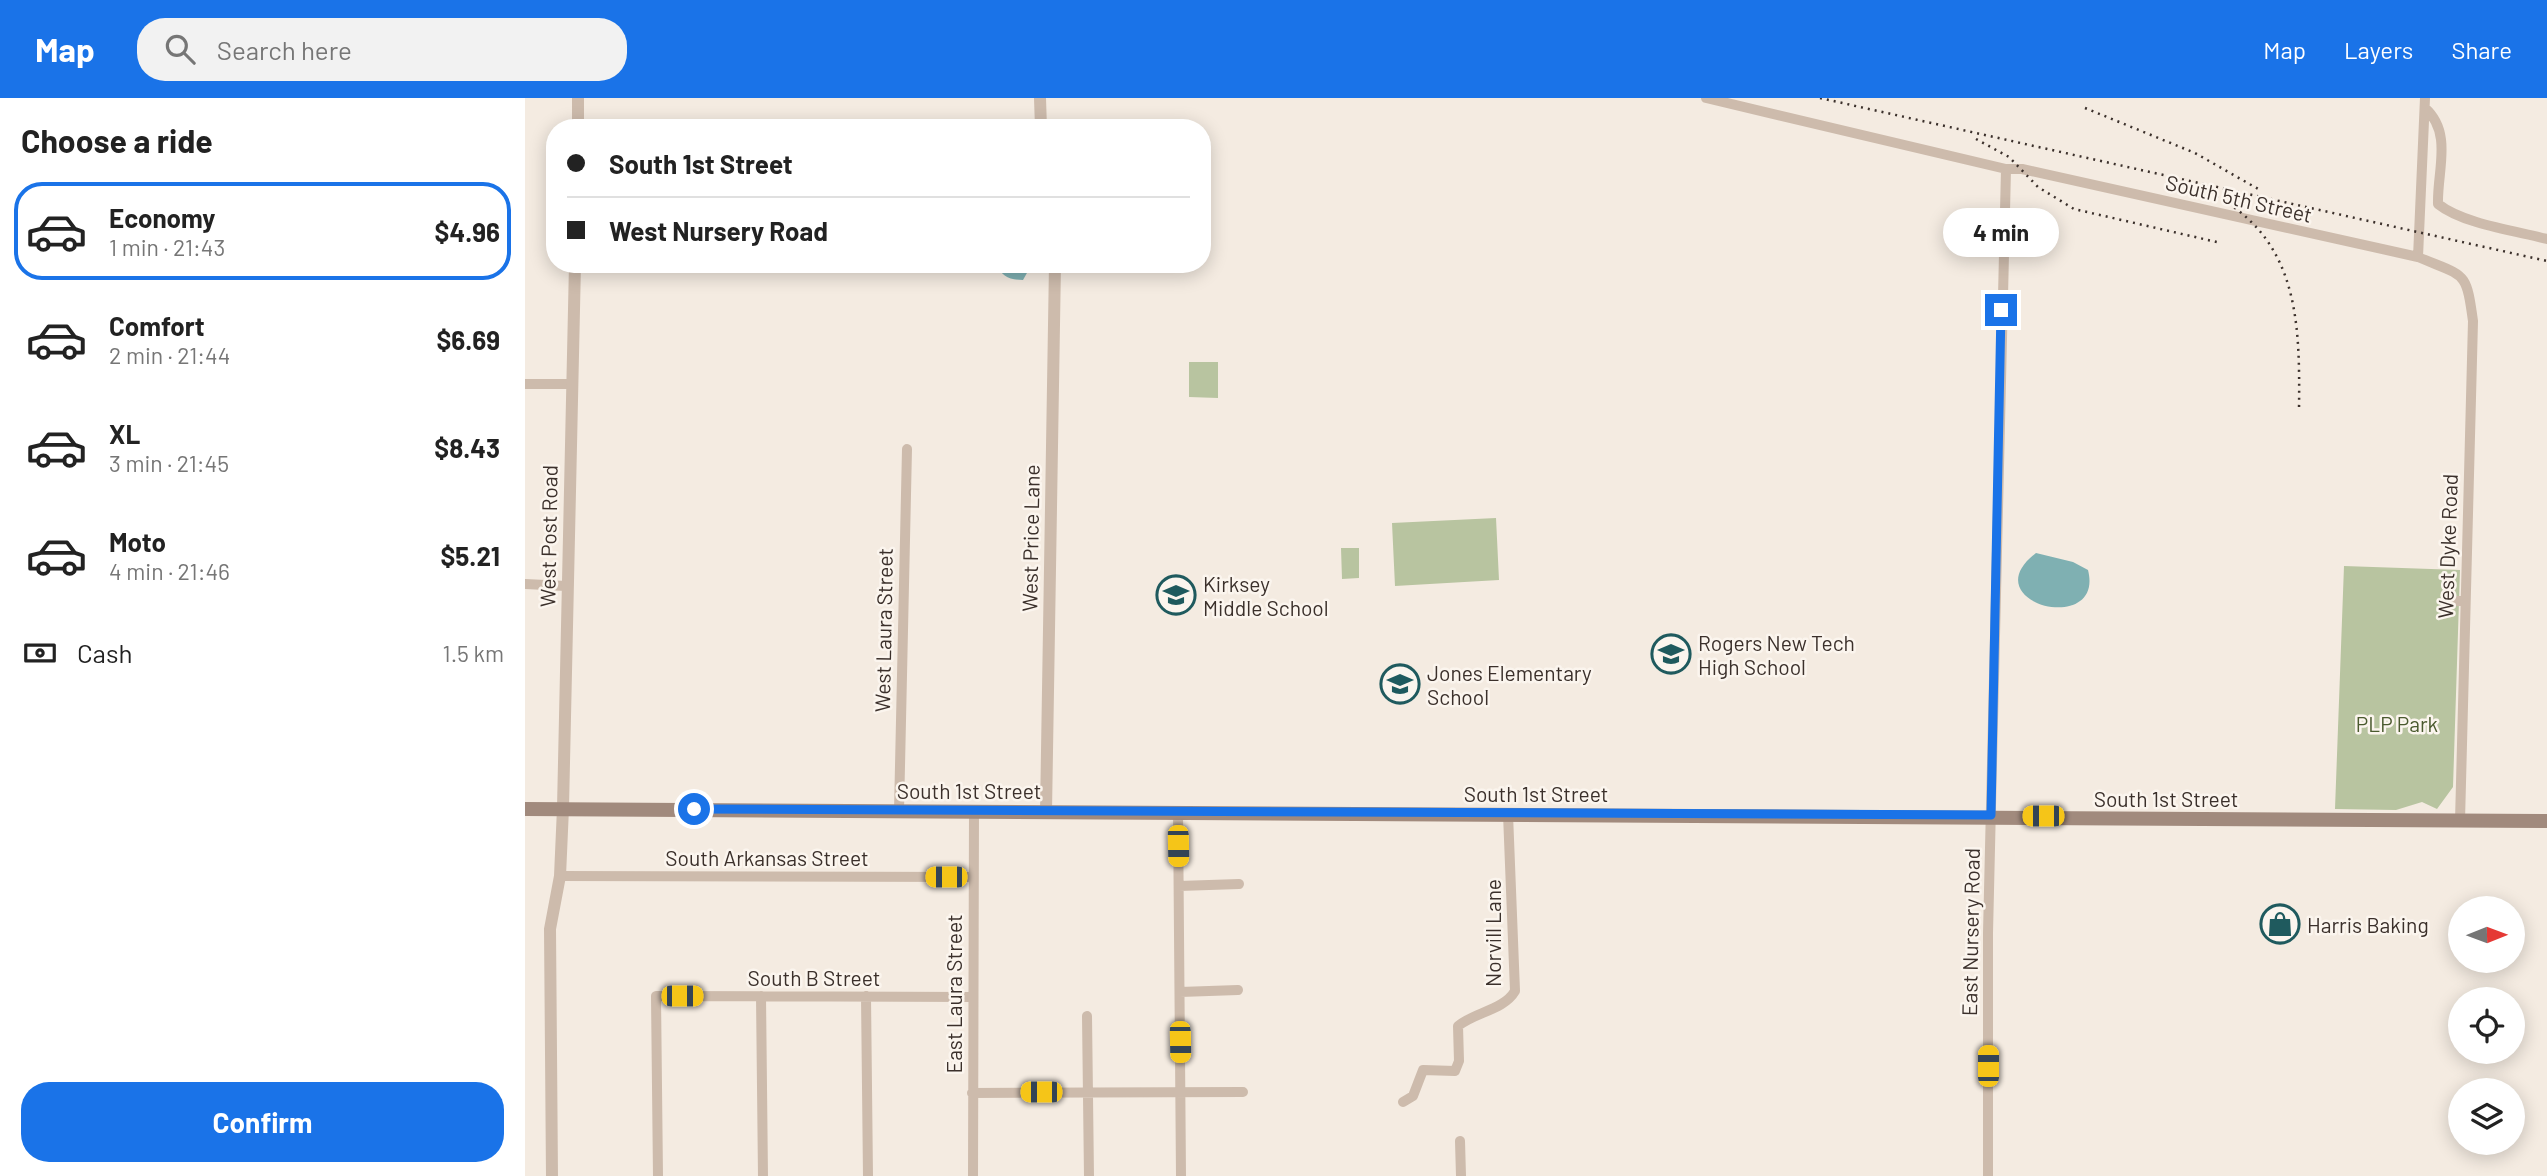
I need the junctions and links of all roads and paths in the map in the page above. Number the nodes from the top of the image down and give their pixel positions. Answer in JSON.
{"nodes":[{"id":1,"x":578,"y":98,"type":"edge"},
{"id":2,"x":1040,"y":98,"type":"edge"},
{"id":3,"x":1706,"y":98,"type":"edge"},
{"id":4,"x":2425,"y":103,"type":"edge"},
{"id":5,"x":578,"y":119,"type":"edge"},
{"id":6,"x":1041,"y":119,"type":"edge"},
{"id":7,"x":2006,"y":169,"type":"junction"},
{"id":8,"x":2547,"y":239,"type":"edge"},
{"id":9,"x":2418,"y":257,"type":"junction"},
{"id":10,"x":575,"y":273,"type":"edge"},
{"id":11,"x":1055,"y":273,"type":"edge"},
{"id":12,"x":2461,"y":276,"type":"joint"},
{"id":13,"x":525,"y":384,"type":"edge"},
{"id":14,"x":570,"y":384,"type":"junction"},
{"id":15,"x":907,"y":449,"type":"dead end"},
{"id":16,"x":525,"y":584,"type":"edge"},
{"id":17,"x":566,"y":586,"type":"junction"},
{"id":18,"x":2446,"y":601,"type":"dead end"},
{"id":19,"x":2464,"y":601,"type":"junction"},
{"id":20,"x":563,"y":808,"type":"junction"},
{"id":21,"x":525,"y":809,"type":"edge"},
{"id":22,"x":899,"y":811,"type":"junction"},
{"id":23,"x":974,"y":811,"type":"junction"},
{"id":24,"x":1046,"y":812,"type":"junction"},
{"id":25,"x":1178,"y":813,"type":"junction"},
{"id":26,"x":1508,"y":814,"type":"junction"},
{"id":27,"x":1991,"y":815,"type":"junction"},
{"id":28,"x":2460,"y":821,"type":"junction"},
{"id":29,"x":2547,"y":821,"type":"edge"},
{"id":30,"x":560,"y":876,"type":"junction"},
{"id":31,"x":973,"y":877,"type":"junction"},
{"id":32,"x":1239,"y":884,"type":"dead end"},
{"id":33,"x":1179,"y":886,"type":"junction"},
{"id":34,"x":1238,"y":990,"type":"dead end"},
{"id":35,"x":1180,"y":992,"type":"junction"},
{"id":36,"x":761,"y":996,"type":"junction"},
{"id":37,"x":866,"y":996,"type":"junction"},
{"id":38,"x":972,"y":997,"type":"junction"},
{"id":39,"x":1087,"y":1016,"type":"dead end"},
{"id":40,"x":1181,"y":1091,"type":"junction"},
{"id":41,"x":1087,"y":1092,"type":"junction"},
{"id":42,"x":1243,"y":1092,"type":"dead end"},
{"id":43,"x":972,"y":1093,"type":"junction"},
{"id":44,"x":1402,"y":1102,"type":"dead end"},
{"id":45,"x":1460,"y":1141,"type":"dead end"},
{"id":46,"x":552,"y":1176,"type":"edge"},
{"id":47,"x":657,"y":1176,"type":"edge"},
{"id":48,"x":763,"y":1176,"type":"edge"},
{"id":49,"x":868,"y":1176,"type":"edge"},
{"id":50,"x":973,"y":1176,"type":"edge"},
{"id":51,"x":1089,"y":1176,"type":"edge"},
{"id":52,"x":1181,"y":1176,"type":"edge"},
{"id":53,"x":1461,"y":1176,"type":"edge"},
{"id":54,"x":1988,"y":1176,"type":"edge"}],
"edges":[{"from":1,"to":5,"type":"street"},
{"from":2,"to":6,"type":"street"},
{"from":3,"to":7,"type":"street","name":"South 5th Street"},
{"from":4,"to":8,"type":"street"},
{"from":4,"to":9,"type":"street"},
{"from":7,"to":9,"type":"street","name":"South 5th Street"},
{"from":7,"to":27,"type":"street","name":"East Nursery Road"},
{"from":9,"to":12,"type":"street","name":"South 5th Street"},
{"from":10,"to":14,"type":"street","name":"West Post Road"},
{"from":11,"to":24,"type":"street","name":"West Price Lane"},
{"from":12,"to":19,"type":"street","name":"West Dyke Road"},
{"from":13,"to":14,"type":"street"},
{"from":14,"to":17,"type":"street","name":"West Post Road"},
{"from":15,"to":22,"type":"street","name":"West Laura Street"},
{"from":16,"to":17,"type":"street"},
{"from":17,"to":20,"type":"street","name":"West Post Road"},
{"from":18,"to":19,"type":"street"},
{"from":19,"to":28,"type":"street","name":"West Dyke Road"},
{"from":20,"to":21,"type":"main road","name":"South 1st Street"},
{"from":20,"to":22,"type":"main road","name":"South 1st Street"},
{"from":20,"to":30,"type":"street","name":"West Post Road"},
{"from":22,"to":23,"type":"main road","name":"South 1st Street"},
{"from":23,"to":24,"type":"main road","name":"South 1st Street"},
{"from":23,"to":31,"type":"street","name":"East Laura Street"},
{"from":24,"to":25,"type":"main road","name":"South 1st Street"},
{"from":25,"to":26,"type":"main road","name":"South 1st Street"},
{"from":25,"to":33,"type":"street"},
{"from":26,"to":27,"type":"main road","name":"South 1st Street"},
{"from":26,"to":44,"type":"street","name":"Norvill Lane"},
{"from":27,"to":28,"type":"main road","name":"South 1st Street"},
{"from":27,"to":54,"type":"street","name":"East Nursery Road"},
{"from":28,"to":29,"type":"main road","name":"South 1st Street"},
{"from":30,"to":31,"type":"street","name":"South Arkansas Street"},
{"from":30,"to":46,"type":"street","name":"West Post Road"},
{"from":31,"to":38,"type":"street","name":"East Laura Street"},
{"from":32,"to":33,"type":"street"},
{"from":33,"to":35,"type":"street"},
{"from":34,"to":35,"type":"street"},
{"from":35,"to":40,"type":"street"},
{"from":36,"to":37,"type":"street","name":"South B Street"},
{"from":36,"to":47,"type":"street","name":"South B Street"},
{"from":36,"to":48,"type":"street"},
{"from":37,"to":38,"type":"street","name":"South B Street"},
{"from":37,"to":49,"type":"street"},
{"from":38,"to":43,"type":"street","name":"East Laura Street"},
{"from":39,"to":41,"type":"street"},
{"from":40,"to":41,"type":"street"},
{"from":40,"to":42,"type":"street"},
{"from":40,"to":52,"type":"street"},
{"from":41,"to":43,"type":"street"},
{"from":41,"to":51,"type":"street"},
{"from":43,"to":50,"type":"street","name":"East Laura Street"},
{"from":45,"to":53,"type":"street"}]}
